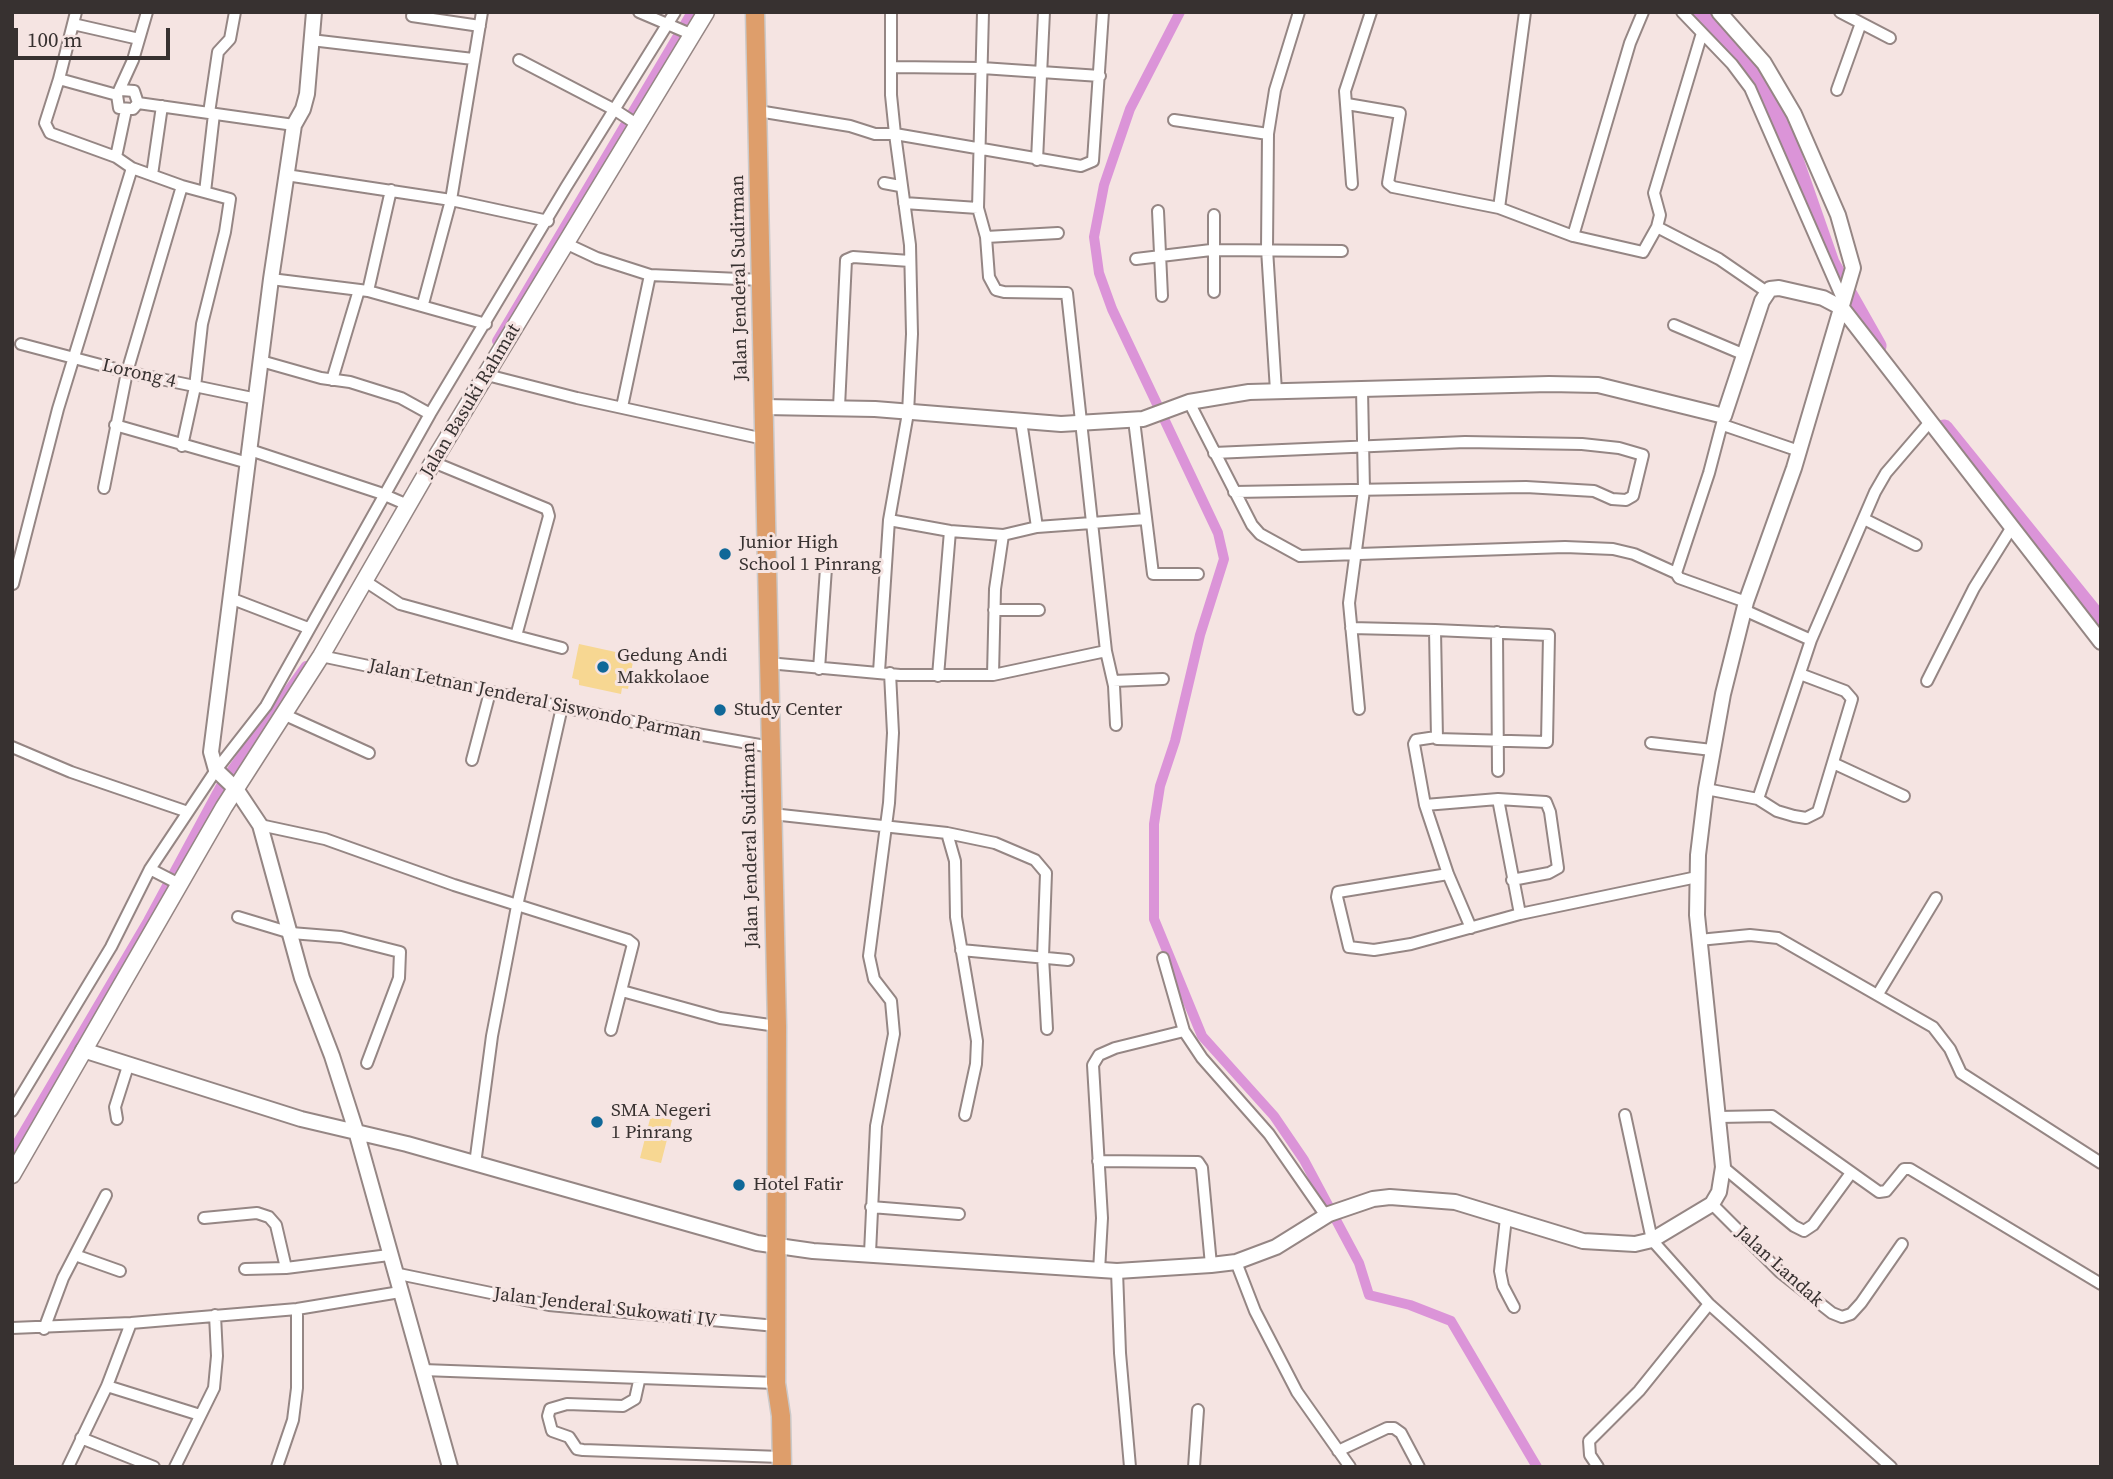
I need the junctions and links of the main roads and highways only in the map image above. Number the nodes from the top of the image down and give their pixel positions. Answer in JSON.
{"nodes":[{"id":1,"x":706,"y":12,"type":"edge"},
{"id":2,"x":755,"y":12,"type":"edge"},
{"id":3,"x":12,"y":1175,"type":"edge"},
{"id":4,"x":782,"y":1462,"type":"edge"}],
"edges":[{"from":1,"to":3,"type":"main road","name":"Jalan Basuki Rahmat"},
{"from":2,"to":4,"type":"highway","name":"Jalan Jenderal Sudirman"}]}
